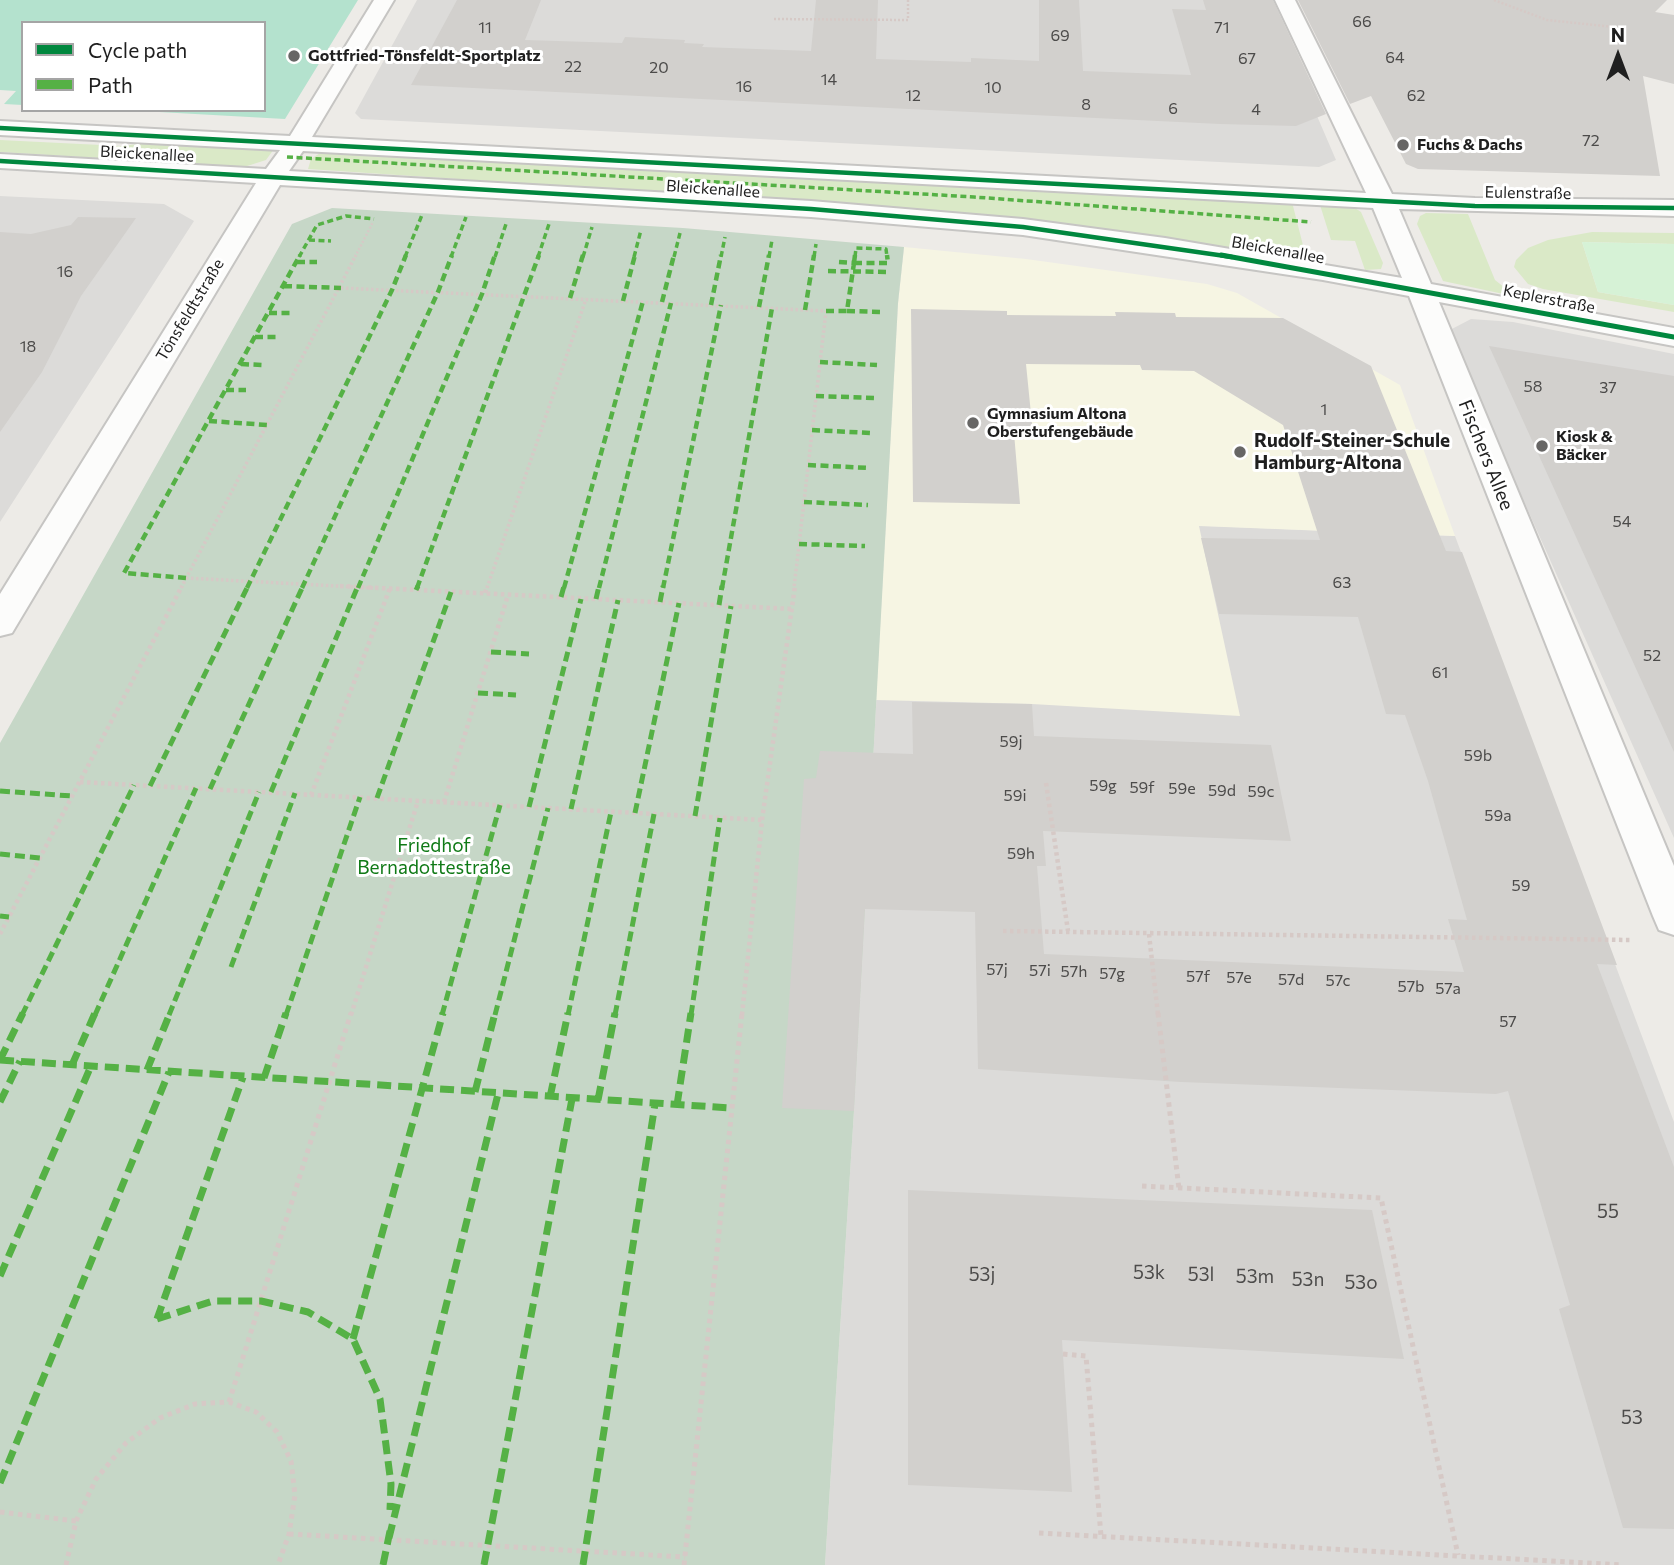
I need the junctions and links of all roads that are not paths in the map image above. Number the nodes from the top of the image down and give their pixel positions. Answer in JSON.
{"nodes":[{"id":1,"x":384,"y":0,"type":"edge"},
{"id":2,"x":1285,"y":0,"type":"edge"},
{"id":3,"x":0,"y":128,"type":"edge"},
{"id":4,"x":296,"y":144,"type":"junction"},
{"id":5,"x":0,"y":161,"type":"edge"},
{"id":6,"x":274,"y":175,"type":"junction"},
{"id":7,"x":1382,"y":200,"type":"junction"},
{"id":8,"x":1674,"y":208,"type":"edge"},
{"id":9,"x":1420,"y":289,"type":"junction"},
{"id":10,"x":1674,"y":337,"type":"edge"},
{"id":11,"x":0,"y":623,"type":"edge"},
{"id":12,"x":1674,"y":916,"type":"edge"}],
"edges":[{"from":1,"to":4,"type":"street","name":"Tönsfeldtstraße"},
{"from":2,"to":7,"type":"street","name":"Fischers Allee"},
{"from":3,"to":4,"type":"street","name":"Bleickenallee"},
{"from":4,"to":6,"type":"street","name":"Tönsfeldtstraße"},
{"from":4,"to":7,"type":"street","name":"Bleickenallee"},
{"from":5,"to":6,"type":"street","name":"Bleickenallee"},
{"from":6,"to":9,"type":"street","name":"Bleickenallee"},
{"from":6,"to":11,"type":"street","name":"Tönsfeldtstraße"},
{"from":7,"to":8,"type":"street","name":"Eulenstraße"},
{"from":7,"to":9,"type":"street","name":"Fischers Allee"},
{"from":9,"to":10,"type":"street","name":"Keplerstraße"},
{"from":9,"to":12,"type":"street","name":"Fischers Allee"}]}
